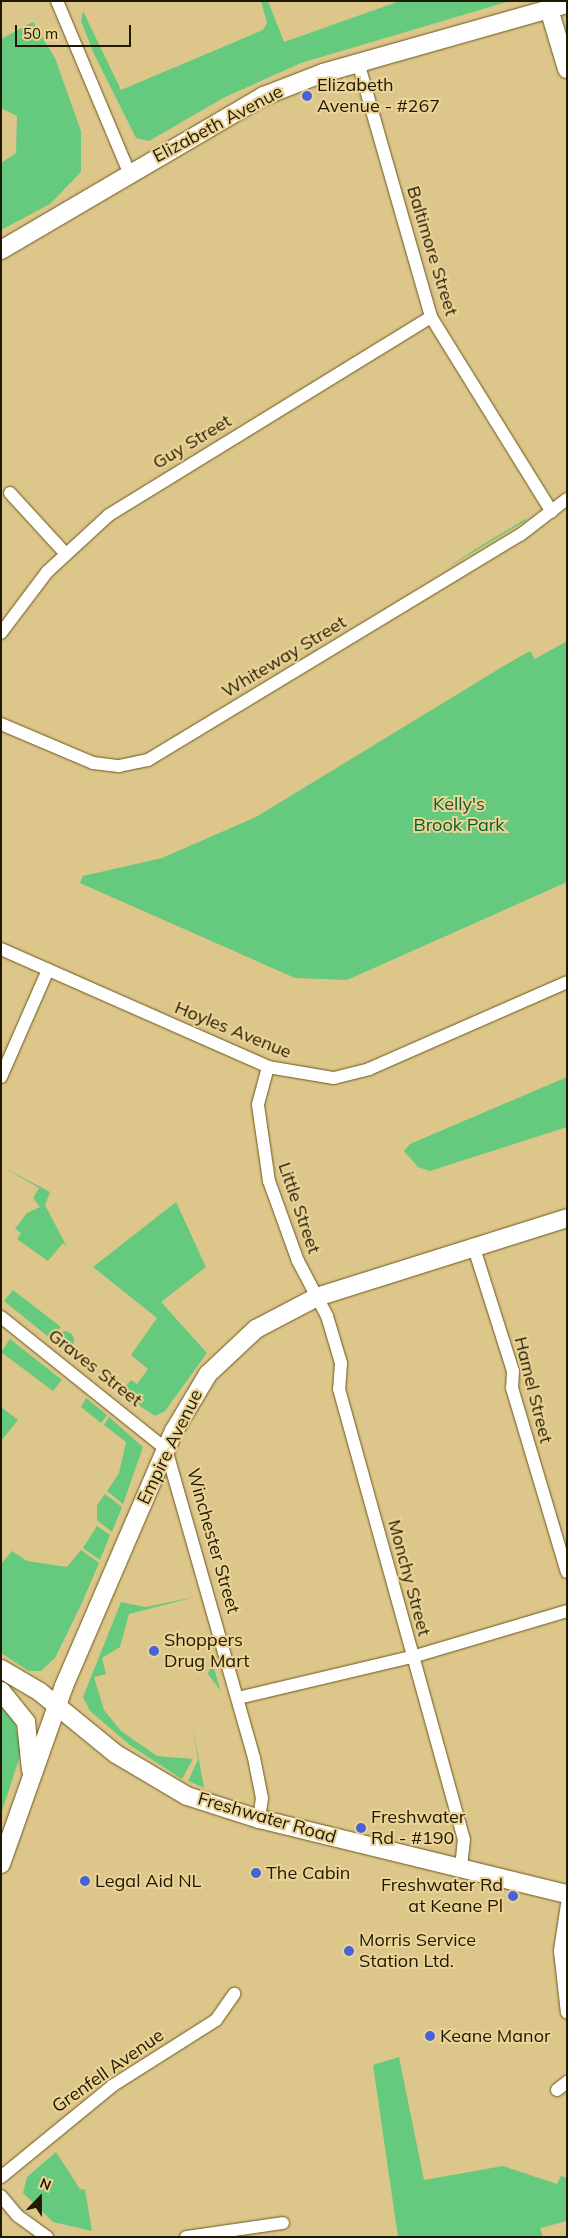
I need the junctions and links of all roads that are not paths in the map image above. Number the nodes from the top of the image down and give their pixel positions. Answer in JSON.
{"nodes":[{"id":1,"x":57,"y":1,"type":"edge"},
{"id":2,"x":567,"y":4,"type":"edge"},
{"id":3,"x":548,"y":8,"type":"junction"},
{"id":4,"x":358,"y":62,"type":"junction"},
{"id":5,"x":567,"y":69,"type":"edge"},
{"id":6,"x":129,"y":172,"type":"junction"},
{"id":7,"x":1,"y":250,"type":"edge"},
{"id":8,"x":431,"y":317,"type":"junction"},
{"id":9,"x":10,"y":493,"type":"dead end"},
{"id":10,"x":567,"y":499,"type":"edge"},
{"id":11,"x":552,"y":512,"type":"junction"},
{"id":12,"x":65,"y":553,"type":"junction"},
{"id":13,"x":1,"y":633,"type":"edge"},
{"id":14,"x":1,"y":724,"type":"edge"},
{"id":15,"x":1,"y":949,"type":"edge"},
{"id":16,"x":48,"y":970,"type":"junction"},
{"id":17,"x":567,"y":982,"type":"edge"},
{"id":18,"x":268,"y":1067,"type":"junction"},
{"id":19,"x":1,"y":1077,"type":"edge"},
{"id":20,"x":567,"y":1218,"type":"edge"},
{"id":21,"x":473,"y":1245,"type":"junction"},
{"id":22,"x":317,"y":1297,"type":"junction"},
{"id":23,"x":1,"y":1317,"type":"edge"},
{"id":24,"x":166,"y":1449,"type":"junction"},
{"id":25,"x":567,"y":1572,"type":"edge"},
{"id":26,"x":567,"y":1611,"type":"edge"},
{"id":27,"x":412,"y":1657,"type":"junction"},
{"id":28,"x":1,"y":1669,"type":"edge"},
{"id":29,"x":1,"y":1691,"type":"edge"},
{"id":30,"x":238,"y":1698,"type":"junction"},
{"id":31,"x":58,"y":1707,"type":"junction"},
{"id":32,"x":33,"y":1780,"type":"junction"},
{"id":33,"x":259,"y":1819,"type":"junction"},
{"id":34,"x":1,"y":1864,"type":"edge"},
{"id":35,"x":461,"y":1870,"type":"junction"},
{"id":36,"x":567,"y":1894,"type":"edge"},
{"id":37,"x":567,"y":1904,"type":"edge"},
{"id":38,"x":234,"y":1994,"type":"dead end"},
{"id":39,"x":567,"y":2013,"type":"edge"},
{"id":40,"x":1,"y":2177,"type":"edge"},
{"id":41,"x":1,"y":2196,"type":"edge"},
{"id":42,"x":283,"y":2224,"type":"dead end"},
{"id":43,"x":46,"y":2237,"type":"edge"},
{"id":44,"x":186,"y":2237,"type":"edge"}],
"edges":[{"from":1,"to":6,"type":"street"},
{"from":2,"to":3,"type":"main road","name":"Elizabeth Avenue"},
{"from":3,"to":4,"type":"main road","name":"Elizabeth Avenue"},
{"from":3,"to":5,"type":"main road"},
{"from":4,"to":6,"type":"main road","name":"Elizabeth Avenue"},
{"from":4,"to":8,"type":"street","name":"Baltimore Street"},
{"from":6,"to":7,"type":"main road","name":"Elizabeth Avenue"},
{"from":8,"to":11,"type":"street","name":"Baltimore Street"},
{"from":8,"to":12,"type":"street","name":"Guy Street"},
{"from":9,"to":12,"type":"street"},
{"from":10,"to":11,"type":"street","name":"Whiteway Street"},
{"from":11,"to":14,"type":"street","name":"Whiteway Street"},
{"from":12,"to":13,"type":"street","name":"Guy Street"},
{"from":15,"to":16,"type":"street","name":"Hoyles Avenue"},
{"from":16,"to":18,"type":"street","name":"Hoyles Avenue"},
{"from":16,"to":19,"type":"street"},
{"from":17,"to":18,"type":"street","name":"Hoyles Avenue"},
{"from":18,"to":22,"type":"street","name":"Little Street"},
{"from":20,"to":21,"type":"main road","name":"Empire Avenue"},
{"from":21,"to":22,"type":"main road","name":"Empire Avenue"},
{"from":21,"to":25,"type":"street","name":"Hamel Street"},
{"from":22,"to":24,"type":"main road","name":"Empire Avenue"},
{"from":22,"to":27,"type":"street","name":"Monchy Street"},
{"from":23,"to":24,"type":"street","name":"Graves Street"},
{"from":24,"to":30,"type":"street","name":"Winchester Street"},
{"from":24,"to":31,"type":"main road","name":"Empire Avenue"},
{"from":26,"to":27,"type":"street"},
{"from":27,"to":30,"type":"street"},
{"from":27,"to":35,"type":"street","name":"Monchy Street"},
{"from":28,"to":31,"type":"main road","name":"Freshwater Road"},
{"from":29,"to":32,"type":"main road"},
{"from":30,"to":33,"type":"street","name":"Winchester Street"},
{"from":31,"to":32,"type":"main road","name":"Empire Avenue"},
{"from":31,"to":33,"type":"main road","name":"Freshwater Road"},
{"from":32,"to":34,"type":"main road","name":"Empire Avenue"},
{"from":33,"to":35,"type":"main road","name":"Freshwater Road"},
{"from":35,"to":36,"type":"main road","name":"Freshwater Road"},
{"from":37,"to":39,"type":"street"},
{"from":38,"to":40,"type":"street","name":"Grenfell Avenue"},
{"from":41,"to":43,"type":"street"},
{"from":42,"to":44,"type":"street"}]}
